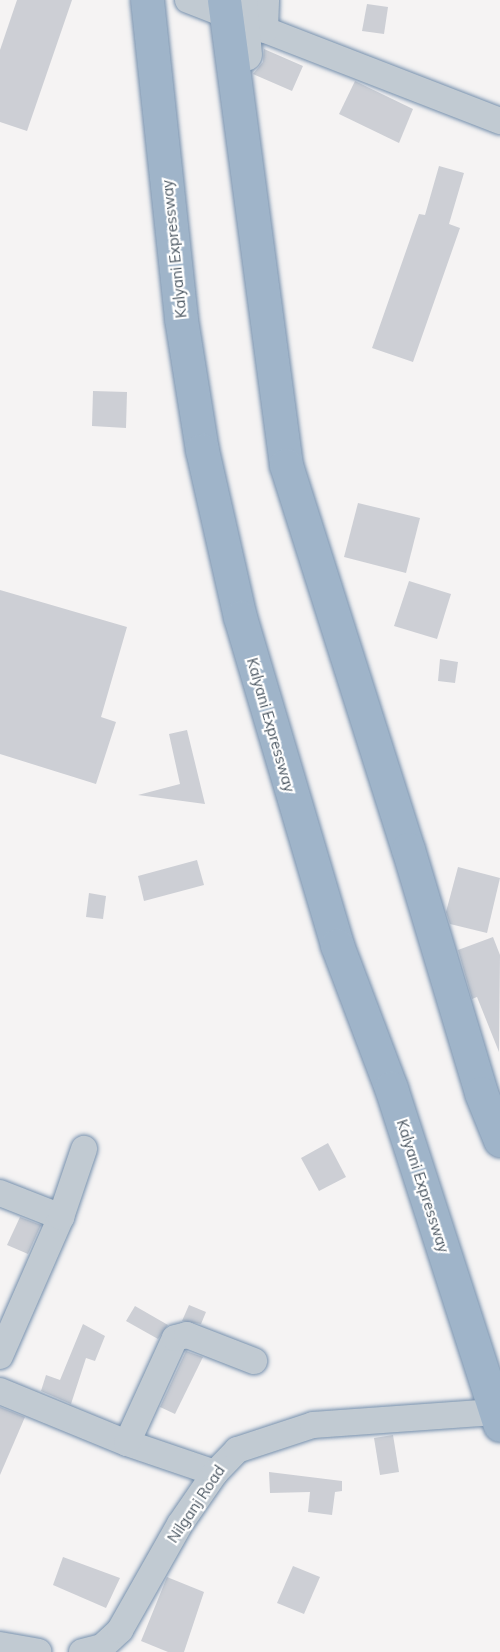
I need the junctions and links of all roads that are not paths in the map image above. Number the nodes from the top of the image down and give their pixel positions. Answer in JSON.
{"nodes":[{"id":1,"x":147,"y":0,"type":"edge"},
{"id":2,"x":188,"y":0,"type":"edge"},
{"id":3,"x":266,"y":0,"type":"edge"},
{"id":4,"x":240,"y":14,"type":"edge"},
{"id":5,"x":500,"y":121,"type":"edge"},
{"id":6,"x":500,"y":1140,"type":"edge"},
{"id":7,"x":84,"y":1149,"type":"dead end"},
{"id":8,"x":0,"y":1192,"type":"edge"},
{"id":9,"x":61,"y":1217,"type":"junction"},
{"id":10,"x":0,"y":1356,"type":"edge"},
{"id":11,"x":254,"y":1361,"type":"dead end"},
{"id":12,"x":0,"y":1391,"type":"edge"},
{"id":13,"x":498,"y":1416,"type":"edge"},
{"id":14,"x":127,"y":1443,"type":"junction"},
{"id":15,"x":215,"y":1473,"type":"junction"},
{"id":16,"x":0,"y":1645,"type":"edge"},
{"id":17,"x":38,"y":1652,"type":"edge"},
{"id":18,"x":82,"y":1652,"type":"edge"}],
"edges":[{"from":1,"to":13,"type":"highway","name":"Kalyani Expressway"},
{"from":2,"to":4,"type":"street"},
{"from":3,"to":4,"type":"street"},
{"from":4,"to":5,"type":"street"},
{"from":4,"to":6,"type":"highway"},
{"from":7,"to":9,"type":"street"},
{"from":8,"to":9,"type":"street"},
{"from":9,"to":10,"type":"street"},
{"from":11,"to":14,"type":"street"},
{"from":12,"to":14,"type":"street"},
{"from":13,"to":15,"type":"street","name":"Nilganj Road"},
{"from":14,"to":15,"type":"street"},
{"from":15,"to":18,"type":"street","name":"Nilganj Road"},
{"from":16,"to":17,"type":"street"}]}
